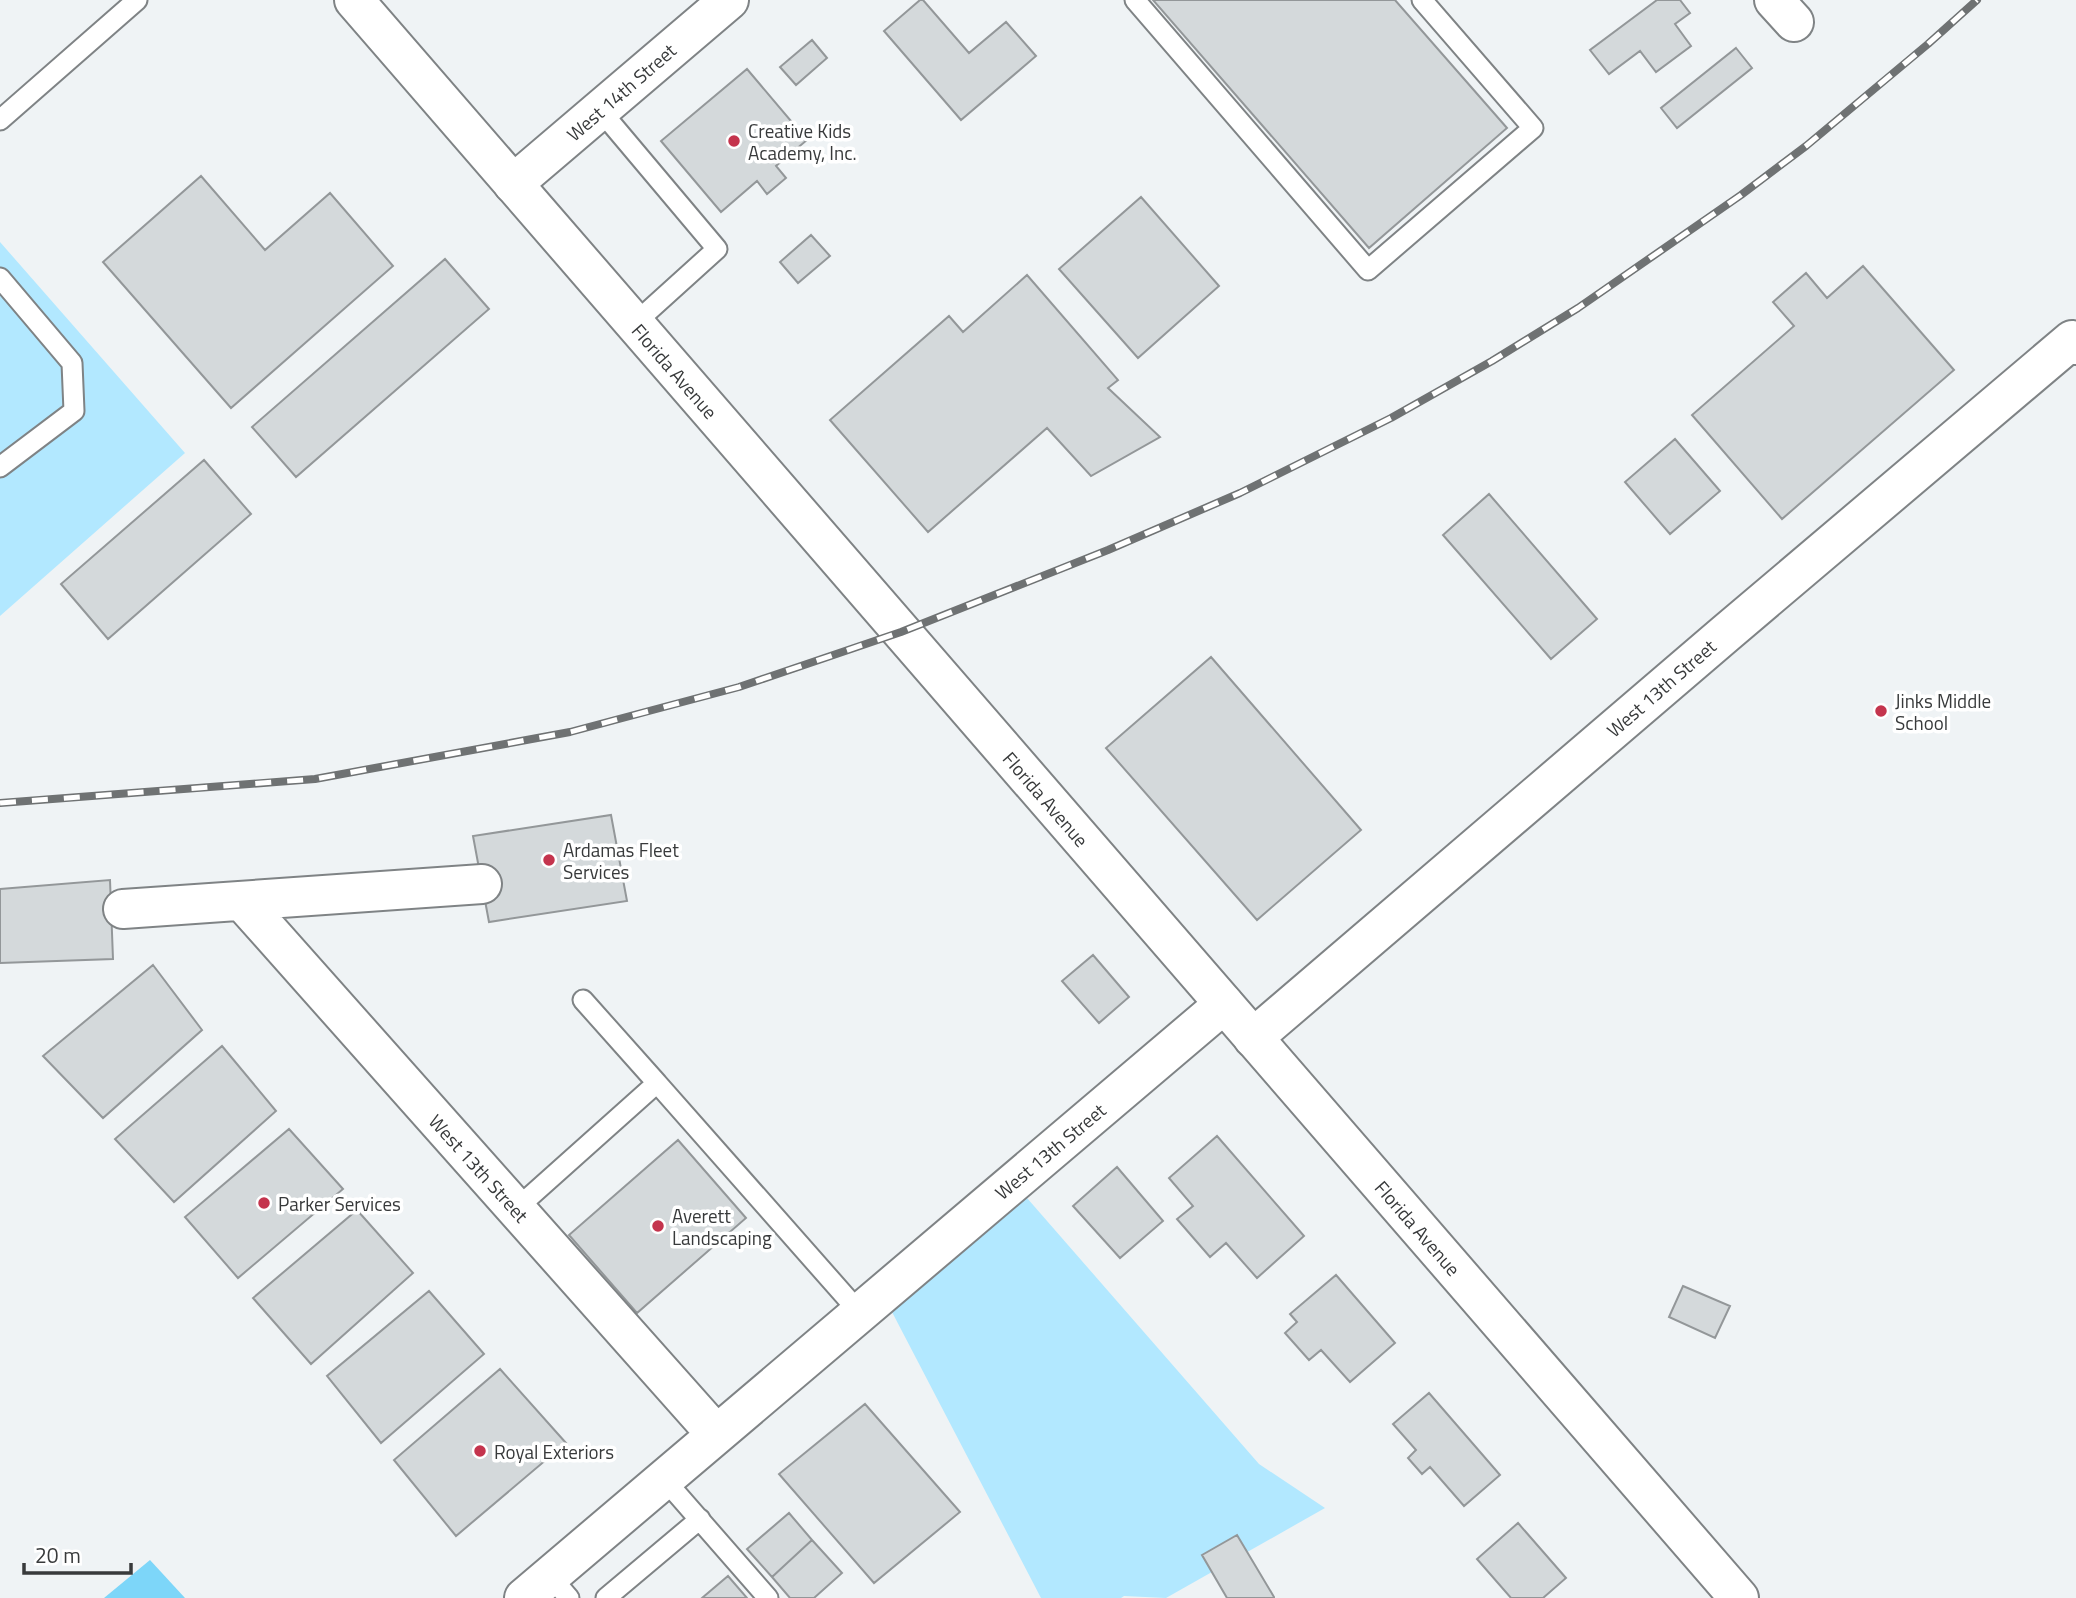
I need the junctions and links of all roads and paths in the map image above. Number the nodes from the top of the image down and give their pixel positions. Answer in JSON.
{"nodes":[{"id":1,"x":137,"y":0,"type":"edge"},
{"id":2,"x":354,"y":0,"type":"edge"},
{"id":3,"x":729,"y":0,"type":"edge"},
{"id":4,"x":1135,"y":0,"type":"edge"},
{"id":5,"x":1422,"y":0,"type":"edge"},
{"id":6,"x":600,"y":110,"type":"junction"},
{"id":7,"x":0,"y":120,"type":"edge"},
{"id":8,"x":513,"y":184,"type":"junction"},
{"id":9,"x":0,"y":278,"type":"edge"},
{"id":10,"x":634,"y":324,"type":"junction"},
{"id":11,"x":2074,"y":343,"type":"edge"},
{"id":12,"x":0,"y":467,"type":"edge"},
{"id":13,"x":482,"y":884,"type":"dead end"},
{"id":14,"x":242,"y":901,"type":"junction"},
{"id":15,"x":123,"y":909,"type":"dead end"},
{"id":16,"x":583,"y":1000,"type":"dead end"},
{"id":17,"x":1224,"y":1004,"type":"junction"},
{"id":18,"x":1253,"y":1038,"type":"junction"},
{"id":19,"x":657,"y":1083,"type":"junction"},
{"id":20,"x":516,"y":1209,"type":"junction"},
{"id":21,"x":860,"y":1312,"type":"junction"},
{"id":22,"x":716,"y":1434,"type":"junction"},
{"id":23,"x":664,"y":1479,"type":"junction"},
{"id":24,"x":700,"y":1519,"type":"junction"},
{"id":25,"x":547,"y":1591,"type":"edge"},
{"id":26,"x":606,"y":1598,"type":"edge"},
{"id":27,"x":768,"y":1598,"type":"edge"},
{"id":28,"x":1739,"y":1598,"type":"edge"}],
"edges":[{"from":1,"to":7,"type":"lane"},
{"from":2,"to":8,"type":"street","name":"Florida Avenue"},
{"from":3,"to":6,"type":"street","name":"West 14th Street"},
{"from":4,"to":5,"type":"lane"},
{"from":6,"to":8,"type":"street","name":"West 14th Street"},
{"from":6,"to":10,"type":"lane"},
{"from":8,"to":10,"type":"street","name":"Florida Avenue"},
{"from":9,"to":12,"type":"lane"},
{"from":10,"to":17,"type":"street","name":"Florida Avenue"},
{"from":11,"to":18,"type":"street","name":"West 13th Street"},
{"from":13,"to":14,"type":"street"},
{"from":14,"to":15,"type":"street"},
{"from":14,"to":20,"type":"street","name":"West 13th Street"},
{"from":16,"to":19,"type":"lane"},
{"from":17,"to":18,"type":"street","name":"Florida Avenue"},
{"from":17,"to":21,"type":"street","name":"West 13th Street"},
{"from":18,"to":28,"type":"street","name":"Florida Avenue"},
{"from":19,"to":20,"type":"lane"},
{"from":19,"to":21,"type":"lane"},
{"from":20,"to":22,"type":"street","name":"West 13th Street"},
{"from":21,"to":22,"type":"street","name":"West 13th Street"},
{"from":22,"to":23,"type":"street","name":"West 13th Street"},
{"from":23,"to":24,"type":"lane"},
{"from":23,"to":25,"type":"street","name":"West 13th Street"},
{"from":24,"to":26,"type":"lane"},
{"from":24,"to":27,"type":"lane"}]}
